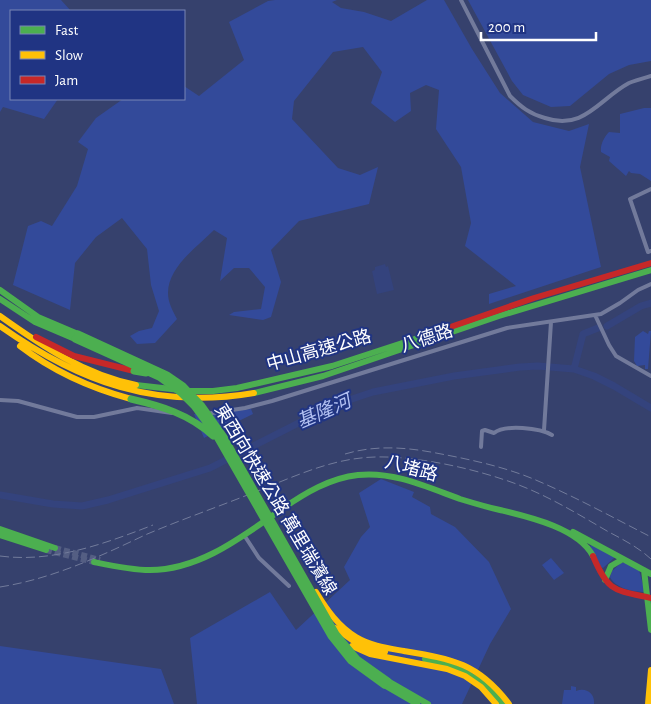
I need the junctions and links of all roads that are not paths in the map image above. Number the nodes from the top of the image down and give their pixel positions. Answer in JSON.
{"nodes":[{"id":1,"x":460,"y":0,"type":"edge"},
{"id":2,"x":651,"y":76,"type":"edge"},
{"id":3,"x":651,"y":190,"type":"edge"},
{"id":4,"x":651,"y":252,"type":"edge"},
{"id":5,"x":651,"y":264,"type":"edge"},
{"id":6,"x":651,"y":270,"type":"edge"},
{"id":7,"x":651,"y":284,"type":"edge"},
{"id":8,"x":0,"y":290,"type":"edge"},
{"id":9,"x":0,"y":299,"type":"edge"},
{"id":10,"x":19,"y":308,"type":"junction"},
{"id":11,"x":0,"y":315,"type":"edge"},
{"id":12,"x":595,"y":315,"type":"junction"},
{"id":13,"x":551,"y":322,"type":"junction"},
{"id":14,"x":0,"y":326,"type":"edge"},
{"id":15,"x":0,"y":330,"type":"edge"},
{"id":16,"x":77,"y":337,"type":"junction"},
{"id":17,"x":651,"y":376,"type":"edge"},
{"id":18,"x":0,"y":400,"type":"edge"},
{"id":19,"x":544,"y":430,"type":"junction"},
{"id":20,"x":552,"y":434,"type":"dead end"},
{"id":21,"x":481,"y":448,"type":"dead end"},
{"id":22,"x":534,"y":517,"type":"junction"},
{"id":23,"x":0,"y":529,"type":"edge"},
{"id":24,"x":0,"y":535,"type":"edge"},
{"id":25,"x":244,"y":535,"type":"junction"},
{"id":26,"x":284,"y":544,"type":"junction"},
{"id":27,"x":55,"y":548,"type":"tunnel mouth"},
{"id":28,"x":46,"y":550,"type":"tunnel mouth"},
{"id":29,"x":623,"y":559,"type":"junction"},
{"id":30,"x":644,"y":570,"type":"junction"},
{"id":31,"x":651,"y":574,"type":"edge"},
{"id":32,"x":605,"y":580,"type":"junction"},
{"id":33,"x":289,"y":586,"type":"dead end"},
{"id":34,"x":650,"y":598,"type":"edge"},
{"id":35,"x":315,"y":609,"type":"junction"},
{"id":36,"x":651,"y":630,"type":"edge"},
{"id":37,"x":651,"y":670,"type":"edge"},
{"id":38,"x":386,"y":683,"type":"junction"},
{"id":39,"x":399,"y":694,"type":"junction"},
{"id":40,"x":412,"y":704,"type":"edge"},
{"id":41,"x":416,"y":704,"type":"edge"},
{"id":42,"x":428,"y":704,"type":"edge"},
{"id":43,"x":496,"y":704,"type":"edge"},
{"id":44,"x":502,"y":704,"type":"edge"},
{"id":45,"x":509,"y":704,"type":"edge"},
{"id":46,"x":648,"y":704,"type":"edge"}],
"edges":[{"from":1,"to":2,"type":"street"},
{"from":3,"to":4,"type":"street"},
{"from":5,"to":11,"type":"main road","name":"中山高速公路"},
{"from":6,"to":14,"type":"main road","name":"中山高速公路"},
{"from":7,"to":12,"type":"street","name":"八德路"},
{"from":8,"to":10,"type":"main road","name":"東西向快速公路 萬里瑞濱線"},
{"from":9,"to":10,"type":"main road","name":"東西向快速公路 萬里瑞濱線"},
{"from":10,"to":16,"type":"main road","name":"東西向快速公路 萬里瑞濱線"},
{"from":11,"to":35,"type":"main road","bridge":true},
{"from":12,"to":13,"type":"street","name":"八德路"},
{"from":12,"to":17,"type":"street"},
{"from":13,"to":18,"type":"street","name":"八德路"},
{"from":13,"to":19,"type":"street"},
{"from":15,"to":35,"type":"main road","bridge":true},
{"from":16,"to":26,"type":"main road","name":"東西向快速公路 萬里瑞濱線","bridge":true},
{"from":16,"to":38,"type":"main road","name":"東西向快速公路 萬里瑞濱線","bridge":true},
{"from":19,"to":20,"type":"street"},
{"from":19,"to":21,"type":"street"},
{"from":22,"to":25,"type":"main road","name":"八堵路"},
{"from":22,"to":25,"type":"main road","name":"八堵路"},
{"from":22,"to":29,"type":"main road","name":"八堵路"},
{"from":22,"to":32,"type":"main road","name":"八堵路"},
{"from":23,"to":27,"type":"main road"},
{"from":24,"to":28,"type":"main road"},
{"from":25,"to":33,"type":"street"},
{"from":26,"to":38,"type":"main road","name":"東西向快速公路 萬里瑞濱線","bridge":true},
{"from":26,"to":45,"type":"main road","bridge":true},
{"from":29,"to":30,"type":"main road","name":"八堵路"},
{"from":29,"to":32,"type":"main road"},
{"from":30,"to":31,"type":"main road","name":"八堵路"},
{"from":30,"to":34,"type":"main road"},
{"from":32,"to":34,"type":"main road"},
{"from":34,"to":36,"type":"main road"},
{"from":35,"to":43,"type":"main road"},
{"from":35,"to":44,"type":"main road"},
{"from":37,"to":46,"type":"main road"},
{"from":38,"to":39,"type":"main road","name":"東西向快速公路 萬里瑞濱線"},
{"from":38,"to":42,"type":"main road","name":"東西向快速公路 萬里瑞濱線"},
{"from":39,"to":40,"type":"main road"},
{"from":39,"to":41,"type":"main road","name":"東西向快速公路 萬里瑞濱線"}]}
